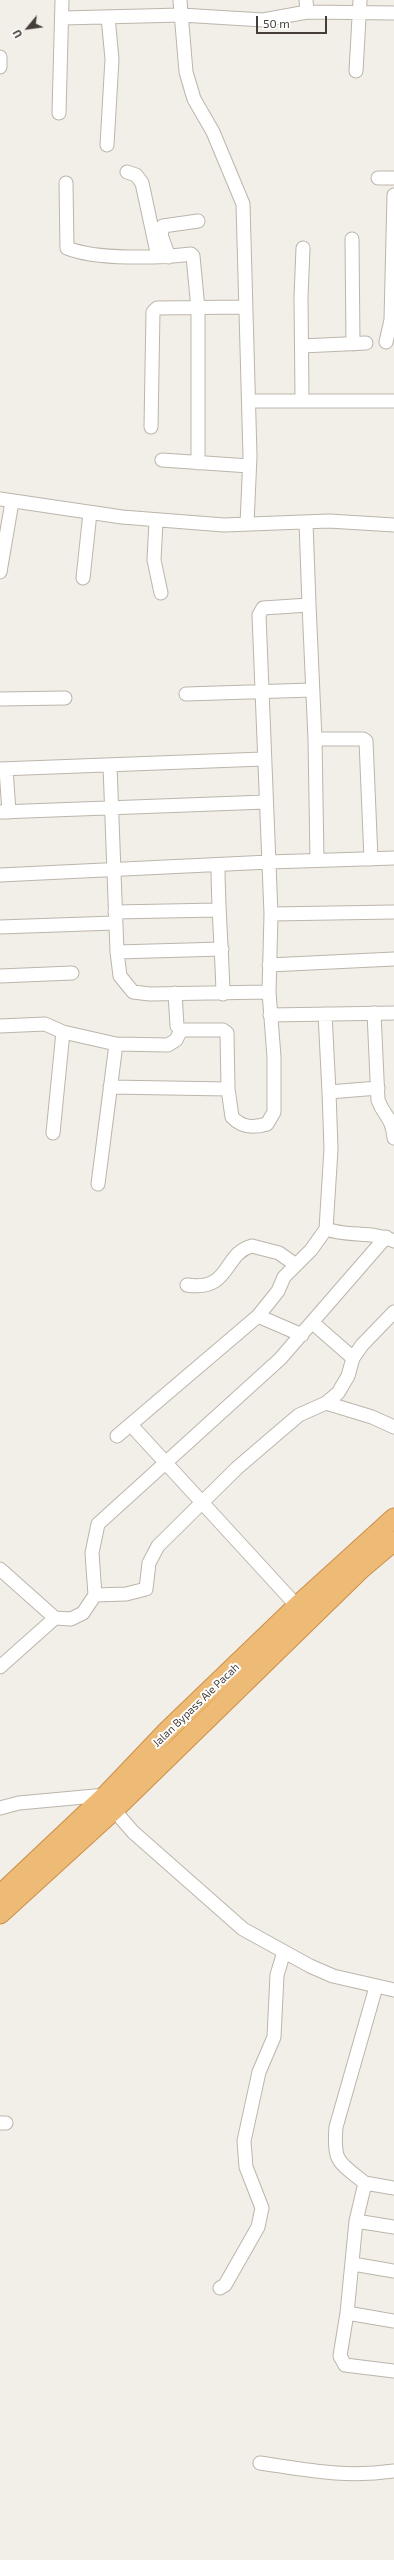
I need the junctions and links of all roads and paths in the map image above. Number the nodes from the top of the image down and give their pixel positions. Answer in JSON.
{"nodes":[{"id":1,"x":62,"y":0,"type":"edge"},
{"id":2,"x":180,"y":0,"type":"edge"},
{"id":3,"x":307,"y":6,"type":"edge"},
{"id":4,"x":359,"y":6,"type":"edge"},
{"id":5,"x":394,"y":13,"type":"edge"},
{"id":6,"x":181,"y":15,"type":"junction"},
{"id":7,"x":108,"y":17,"type":"junction"},
{"id":8,"x":63,"y":18,"type":"junction"},
{"id":9,"x":0,"y":57,"type":"edge"},
{"id":10,"x":0,"y":67,"type":"edge"},
{"id":11,"x":356,"y":71,"type":"dead end"},
{"id":12,"x":59,"y":113,"type":"dead end"},
{"id":13,"x":106,"y":145,"type":"dead end"},
{"id":14,"x":127,"y":172,"type":"dead end"},
{"id":15,"x":378,"y":178,"type":"dead end"},
{"id":16,"x":394,"y":178,"type":"edge"},
{"id":17,"x":66,"y":183,"type":"dead end"},
{"id":18,"x":394,"y":195,"type":"edge"},
{"id":19,"x":198,"y":221,"type":"dead end"},
{"id":20,"x":393,"y":222,"type":"edge"},
{"id":21,"x":352,"y":239,"type":"dead end"},
{"id":22,"x":303,"y":248,"type":"dead end"},
{"id":23,"x":163,"y":257,"type":"junction"},
{"id":24,"x":244,"y":306,"type":"junction"},
{"id":25,"x":198,"y":309,"type":"junction"},
{"id":26,"x":392,"y":320,"type":"edge"},
{"id":27,"x":386,"y":342,"type":"dead end"},
{"id":28,"x":302,"y":346,"type":"junction"},
{"id":29,"x":302,"y":399,"type":"junction"},
{"id":30,"x":249,"y":401,"type":"junction"},
{"id":31,"x":394,"y":401,"type":"edge"},
{"id":32,"x":151,"y":427,"type":"dead end"},
{"id":33,"x":162,"y":460,"type":"dead end"},
{"id":34,"x":198,"y":463,"type":"junction"},
{"id":35,"x":249,"y":466,"type":"junction"},
{"id":36,"x":6,"y":500,"type":"edge"},
{"id":37,"x":90,"y":512,"type":"junction"},
{"id":38,"x":156,"y":521,"type":"junction"},
{"id":39,"x":306,"y":522,"type":"junction"},
{"id":40,"x":247,"y":524,"type":"junction"},
{"id":41,"x":394,"y":525,"type":"edge"},
{"id":42,"x":0,"y":572,"type":"edge"},
{"id":43,"x":83,"y":578,"type":"dead end"},
{"id":44,"x":161,"y":594,"type":"dead end"},
{"id":45,"x":309,"y":605,"type":"junction"},
{"id":46,"x":312,"y":690,"type":"junction"},
{"id":47,"x":262,"y":692,"type":"junction"},
{"id":48,"x":186,"y":694,"type":"dead end"},
{"id":49,"x":65,"y":698,"type":"dead end"},
{"id":50,"x":0,"y":699,"type":"edge"},
{"id":51,"x":315,"y":739,"type":"junction"},
{"id":52,"x":263,"y":759,"type":"junction"},
{"id":53,"x":110,"y":766,"type":"junction"},
{"id":54,"x":3,"y":769,"type":"edge"},
{"id":55,"x":266,"y":802,"type":"junction"},
{"id":56,"x":111,"y":807,"type":"junction"},
{"id":57,"x":4,"y":812,"type":"edge"},
{"id":58,"x":394,"y":858,"type":"edge"},
{"id":59,"x":371,"y":859,"type":"junction"},
{"id":60,"x":317,"y":860,"type":"junction"},
{"id":61,"x":269,"y":862,"type":"junction"},
{"id":62,"x":218,"y":865,"type":"junction"},
{"id":63,"x":113,"y":869,"type":"junction"},
{"id":64,"x":0,"y":875,"type":"edge"},
{"id":65,"x":218,"y":910,"type":"junction"},
{"id":66,"x":394,"y":912,"type":"edge"},
{"id":67,"x":271,"y":914,"type":"junction"},
{"id":68,"x":115,"y":917,"type":"junction"},
{"id":69,"x":0,"y":927,"type":"edge"},
{"id":70,"x":222,"y":950,"type":"junction"},
{"id":71,"x":117,"y":952,"type":"junction"},
{"id":72,"x":394,"y":959,"type":"edge"},
{"id":73,"x":269,"y":965,"type":"junction"},
{"id":74,"x":72,"y":973,"type":"dead end"},
{"id":75,"x":0,"y":976,"type":"edge"},
{"id":76,"x":269,"y":992,"type":"junction"},
{"id":77,"x":175,"y":993,"type":"junction"},
{"id":78,"x":222,"y":994,"type":"junction"},
{"id":79,"x":374,"y":1013,"type":"junction"},
{"id":80,"x":394,"y":1013,"type":"edge"},
{"id":81,"x":325,"y":1014,"type":"junction"},
{"id":82,"x":270,"y":1015,"type":"junction"},
{"id":83,"x":0,"y":1026,"type":"edge"},
{"id":84,"x":181,"y":1030,"type":"junction"},
{"id":85,"x":63,"y":1032,"type":"junction"},
{"id":86,"x":116,"y":1044,"type":"junction"},
{"id":87,"x":110,"y":1087,"type":"junction"},
{"id":88,"x":378,"y":1088,"type":"junction"},
{"id":89,"x":228,"y":1089,"type":"junction"},
{"id":90,"x":329,"y":1092,"type":"junction"},
{"id":91,"x":53,"y":1133,"type":"dead end"},
{"id":92,"x":394,"y":1138,"type":"edge"},
{"id":93,"x":98,"y":1184,"type":"dead end"},
{"id":94,"x":326,"y":1229,"type":"junction"},
{"id":95,"x":390,"y":1239,"type":"edge"},
{"id":96,"x":296,"y":1265,"type":"junction"},
{"id":97,"x":188,"y":1285,"type":"dead end"},
{"id":98,"x":394,"y":1314,"type":"edge"},
{"id":99,"x":258,"y":1316,"type":"junction"},
{"id":100,"x":313,"y":1323,"type":"junction"},
{"id":101,"x":302,"y":1335,"type":"junction"},
{"id":102,"x":353,"y":1358,"type":"junction"},
{"id":103,"x":326,"y":1403,"type":"junction"},
{"id":104,"x":131,"y":1425,"type":"junction"},
{"id":105,"x":394,"y":1427,"type":"edge"},
{"id":106,"x":117,"y":1436,"type":"dead end"},
{"id":107,"x":165,"y":1462,"type":"junction"},
{"id":108,"x":201,"y":1502,"type":"junction"},
{"id":109,"x":394,"y":1518,"type":"edge"},
{"id":110,"x":394,"y":1541,"type":"edge"},
{"id":111,"x":0,"y":1569,"type":"edge"},
{"id":112,"x":94,"y":1595,"type":"junction"},
{"id":113,"x":297,"y":1606,"type":"junction"},
{"id":114,"x":55,"y":1618,"type":"junction"},
{"id":115,"x":0,"y":1667,"type":"edge"},
{"id":116,"x":110,"y":1802,"type":"junction"},
{"id":117,"x":0,"y":1808,"type":"edge"},
{"id":118,"x":0,"y":1895,"type":"edge"},
{"id":119,"x":0,"y":1914,"type":"edge"},
{"id":120,"x":284,"y":1952,"type":"junction"},
{"id":121,"x":376,"y":1987,"type":"junction"},
{"id":122,"x":394,"y":1990,"type":"edge"},
{"id":123,"x":365,"y":2183,"type":"junction"},
{"id":124,"x":394,"y":2188,"type":"edge"},
{"id":125,"x":356,"y":2221,"type":"junction"},
{"id":126,"x":394,"y":2227,"type":"edge"},
{"id":127,"x":353,"y":2264,"type":"junction"},
{"id":128,"x":394,"y":2270,"type":"edge"},
{"id":129,"x":220,"y":2288,"type":"dead end"},
{"id":130,"x":347,"y":2313,"type":"junction"},
{"id":131,"x":394,"y":2321,"type":"edge"},
{"id":132,"x":394,"y":2371,"type":"edge"},
{"id":133,"x":260,"y":2463,"type":"dead end"},
{"id":134,"x":394,"y":2471,"type":"edge"}],
"edges":[{"from":1,"to":8,"type":"street"},
{"from":2,"to":6,"type":"street"},
{"from":3,"to":4,"type":"street"},
{"from":3,"to":6,"type":"street"},
{"from":4,"to":5,"type":"street"},
{"from":4,"to":11,"type":"street"},
{"from":6,"to":7,"type":"street"},
{"from":6,"to":24,"type":"street"},
{"from":7,"to":8,"type":"street"},
{"from":7,"to":13,"type":"street"},
{"from":8,"to":12,"type":"street"},
{"from":9,"to":10,"type":"street"},
{"from":14,"to":23,"type":"street"},
{"from":15,"to":16,"type":"street"},
{"from":17,"to":23,"type":"street"},
{"from":18,"to":20,"type":"street"},
{"from":19,"to":23,"type":"street"},
{"from":20,"to":26,"type":"street"},
{"from":21,"to":28,"type":"street"},
{"from":22,"to":28,"type":"street"},
{"from":23,"to":25,"type":"street"},
{"from":24,"to":25,"type":"street"},
{"from":24,"to":30,"type":"street"},
{"from":25,"to":32,"type":"street"},
{"from":25,"to":34,"type":"street"},
{"from":26,"to":27,"type":"street"},
{"from":28,"to":29,"type":"street"},
{"from":29,"to":30,"type":"street"},
{"from":29,"to":31,"type":"street"},
{"from":30,"to":35,"type":"street"},
{"from":33,"to":34,"type":"street"},
{"from":34,"to":35,"type":"street"},
{"from":35,"to":40,"type":"street"},
{"from":36,"to":37,"type":"street"},
{"from":36,"to":42,"type":"street"},
{"from":37,"to":38,"type":"street"},
{"from":37,"to":43,"type":"street"},
{"from":38,"to":40,"type":"street"},
{"from":38,"to":44,"type":"street"},
{"from":39,"to":40,"type":"street"},
{"from":39,"to":41,"type":"street"},
{"from":39,"to":45,"type":"street"},
{"from":45,"to":46,"type":"street"},
{"from":45,"to":47,"type":"street"},
{"from":46,"to":47,"type":"street"},
{"from":46,"to":51,"type":"street"},
{"from":47,"to":48,"type":"street"},
{"from":47,"to":52,"type":"street"},
{"from":49,"to":50,"type":"street"},
{"from":51,"to":59,"type":"street"},
{"from":51,"to":60,"type":"street"},
{"from":52,"to":53,"type":"street"},
{"from":52,"to":55,"type":"street"},
{"from":53,"to":54,"type":"street"},
{"from":53,"to":56,"type":"street"},
{"from":54,"to":57,"type":"street"},
{"from":55,"to":56,"type":"street"},
{"from":55,"to":61,"type":"street"},
{"from":56,"to":57,"type":"street"},
{"from":56,"to":63,"type":"street"},
{"from":58,"to":59,"type":"street"},
{"from":59,"to":60,"type":"street"},
{"from":60,"to":61,"type":"street"},
{"from":61,"to":62,"type":"street"},
{"from":61,"to":67,"type":"street"},
{"from":62,"to":63,"type":"street"},
{"from":62,"to":65,"type":"street"},
{"from":63,"to":64,"type":"street"},
{"from":63,"to":68,"type":"street"},
{"from":65,"to":68,"type":"street"},
{"from":65,"to":70,"type":"street"},
{"from":66,"to":67,"type":"street"},
{"from":67,"to":73,"type":"street"},
{"from":68,"to":69,"type":"street"},
{"from":68,"to":71,"type":"street"},
{"from":70,"to":71,"type":"street"},
{"from":70,"to":78,"type":"street"},
{"from":71,"to":77,"type":"street"},
{"from":72,"to":73,"type":"street"},
{"from":73,"to":76,"type":"street"},
{"from":74,"to":75,"type":"street"},
{"from":76,"to":78,"type":"street"},
{"from":76,"to":82,"type":"street"},
{"from":77,"to":78,"type":"street"},
{"from":77,"to":84,"type":"street"},
{"from":79,"to":80,"type":"street"},
{"from":79,"to":81,"type":"street"},
{"from":79,"to":88,"type":"street"},
{"from":81,"to":82,"type":"street"},
{"from":81,"to":90,"type":"street"},
{"from":82,"to":89,"type":"street"},
{"from":83,"to":85,"type":"street"},
{"from":84,"to":86,"type":"street"},
{"from":84,"to":89,"type":"street"},
{"from":85,"to":86,"type":"street"},
{"from":85,"to":91,"type":"street"},
{"from":86,"to":87,"type":"street"},
{"from":87,"to":89,"type":"street"},
{"from":87,"to":93,"type":"street"},
{"from":88,"to":90,"type":"street"},
{"from":88,"to":92,"type":"street"},
{"from":90,"to":94,"type":"street"},
{"from":94,"to":95,"type":"street"},
{"from":94,"to":96,"type":"street"},
{"from":95,"to":100,"type":"street"},
{"from":96,"to":97,"type":"street"},
{"from":96,"to":99,"type":"street"},
{"from":98,"to":102,"type":"street"},
{"from":99,"to":101,"type":"street"},
{"from":99,"to":104,"type":"street"},
{"from":100,"to":101,"type":"street"},
{"from":100,"to":102,"type":"street"},
{"from":101,"to":107,"type":"street"},
{"from":102,"to":103,"type":"street"},
{"from":103,"to":105,"type":"street"},
{"from":103,"to":108,"type":"street"},
{"from":104,"to":106,"type":"street"},
{"from":104,"to":107,"type":"street"},
{"from":107,"to":108,"type":"street"},
{"from":107,"to":112,"type":"street"},
{"from":108,"to":112,"type":"street"},
{"from":108,"to":113,"type":"street"},
{"from":109,"to":113,"type":"highway","name":"Jalan Bypass Aie Pacah"},
{"from":110,"to":116,"type":"highway"},
{"from":111,"to":114,"type":"street"},
{"from":112,"to":114,"type":"street"},
{"from":113,"to":116,"type":"highway","name":"Jalan Bypass Aie Pacah"},
{"from":114,"to":115,"type":"street"},
{"from":116,"to":117,"type":"street"},
{"from":116,"to":118,"type":"highway","name":"Jalan Bypass Aie Pacah"},
{"from":116,"to":119,"type":"highway"},
{"from":116,"to":120,"type":"street"},
{"from":120,"to":121,"type":"street"},
{"from":120,"to":129,"type":"street"},
{"from":121,"to":122,"type":"street"},
{"from":121,"to":123,"type":"street"},
{"from":123,"to":124,"type":"street"},
{"from":123,"to":125,"type":"street"},
{"from":125,"to":126,"type":"street"},
{"from":125,"to":127,"type":"street"},
{"from":127,"to":128,"type":"street"},
{"from":127,"to":130,"type":"street"},
{"from":130,"to":131,"type":"street"},
{"from":130,"to":132,"type":"street"},
{"from":133,"to":134,"type":"street"}]}
